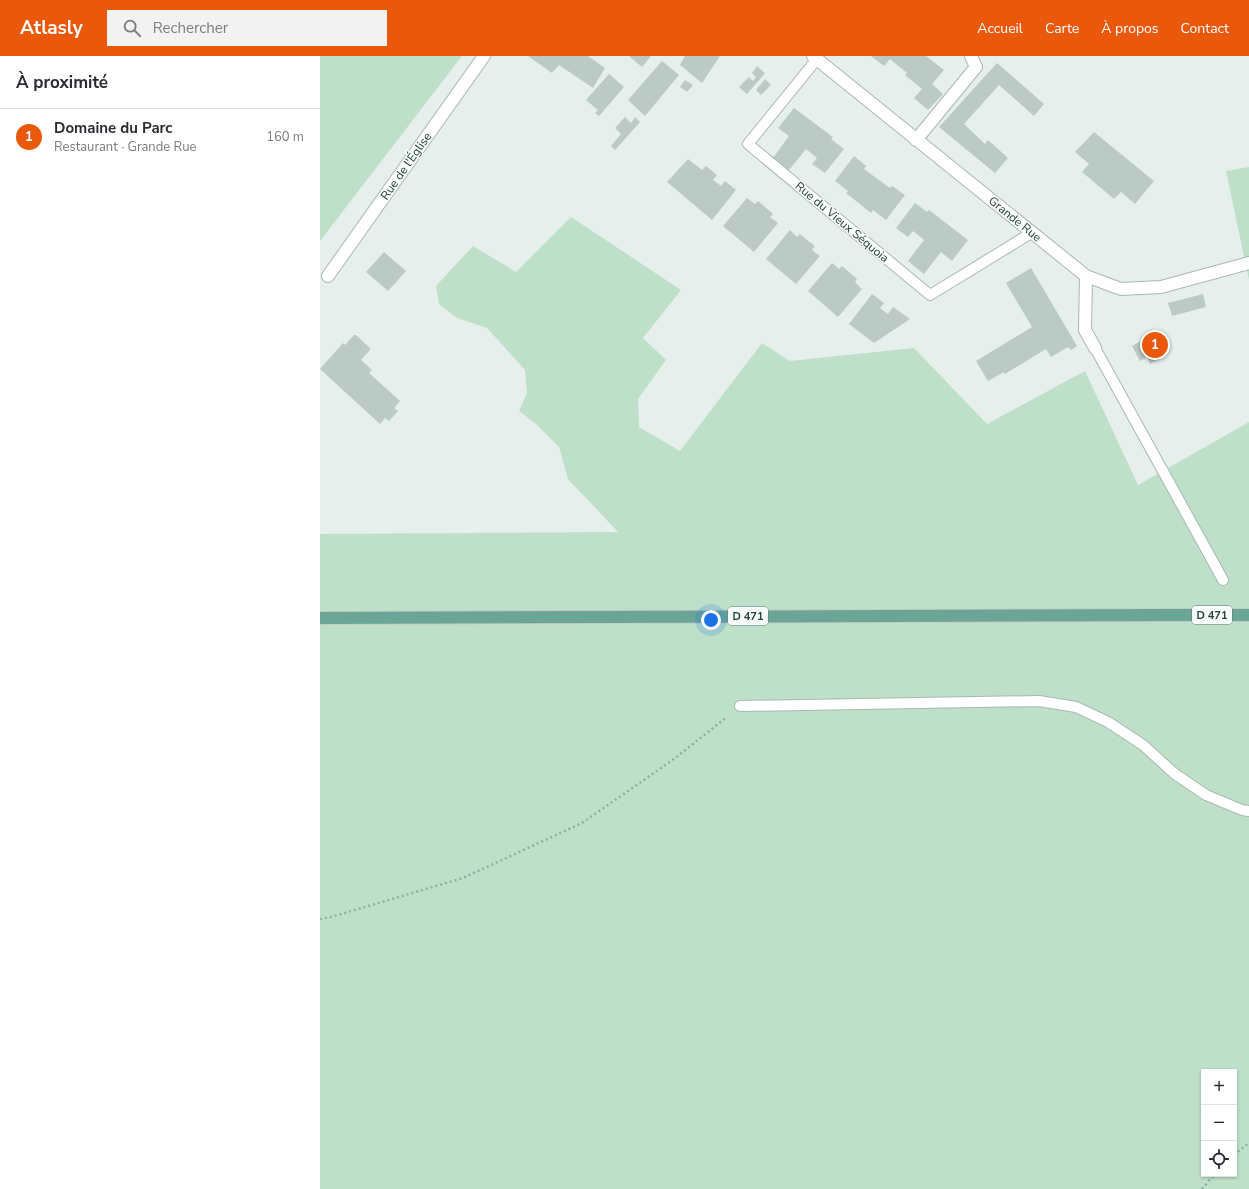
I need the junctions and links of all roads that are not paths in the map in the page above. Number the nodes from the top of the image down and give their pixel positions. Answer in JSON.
{"nodes":[{"id":1,"x":484,"y":56,"type":"edge"},
{"id":2,"x":971,"y":56,"type":"edge"},
{"id":3,"x":815,"y":58,"type":"edge"},
{"id":4,"x":916,"y":140,"type":"junction"},
{"id":5,"x":1031,"y":232,"type":"junction"},
{"id":6,"x":1249,"y":262,"type":"edge"},
{"id":7,"x":328,"y":276,"type":"dead end"},
{"id":8,"x":1086,"y":276,"type":"junction"},
{"id":9,"x":1095,"y":348,"type":"joint"},
{"id":10,"x":1223,"y":580,"type":"dead end"},
{"id":11,"x":1249,"y":615,"type":"edge"},
{"id":12,"x":320,"y":618,"type":"edge"},
{"id":13,"x":740,"y":706,"type":"road end"},
{"id":14,"x":1249,"y":811,"type":"edge"}],
"edges":[{"from":1,"to":7,"type":"street","name":"Rue de l'Église"},
{"from":2,"to":4,"type":"street"},
{"from":3,"to":4,"type":"street","name":"Grande Rue"},
{"from":3,"to":5,"type":"lane","name":"Rue du Vieux Séquoia"},
{"from":4,"to":5,"type":"street","name":"Grande Rue"},
{"from":5,"to":8,"type":"street","name":"Grande Rue"},
{"from":6,"to":8,"type":"street","name":"Grande Rue"},
{"from":8,"to":9,"type":"street"},
{"from":9,"to":10,"type":"lane"},
{"from":11,"to":12,"type":"main road","number":"D 471","bridge":true},
{"from":13,"to":14,"type":"lane"}]}
